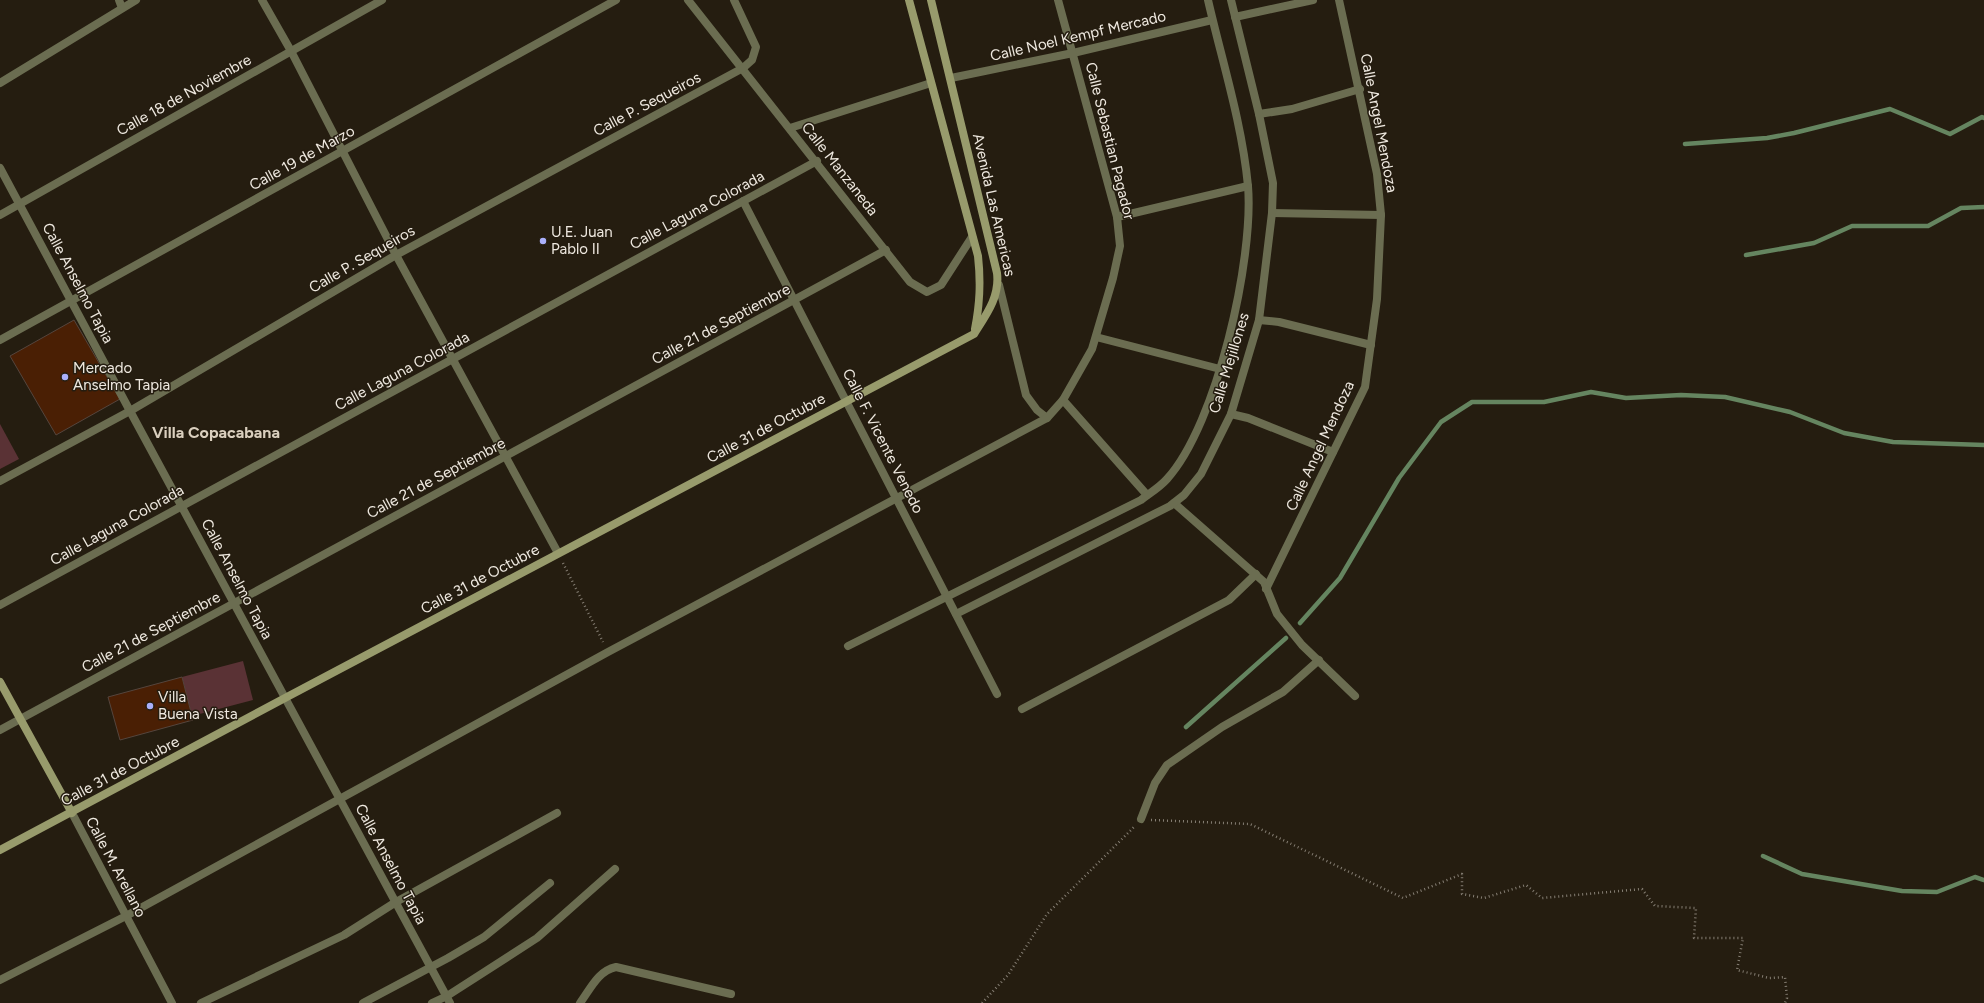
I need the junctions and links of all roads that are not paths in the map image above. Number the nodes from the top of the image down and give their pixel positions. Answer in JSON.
{"nodes":[{"id":1,"x":136,"y":0,"type":"edge"},
{"id":2,"x":262,"y":0,"type":"edge"},
{"id":3,"x":382,"y":0,"type":"edge"},
{"id":4,"x":616,"y":0,"type":"edge"},
{"id":5,"x":688,"y":0,"type":"edge"},
{"id":6,"x":734,"y":0,"type":"edge"},
{"id":7,"x":909,"y":0,"type":"edge"},
{"id":8,"x":931,"y":0,"type":"edge"},
{"id":9,"x":1058,"y":0,"type":"edge"},
{"id":10,"x":1208,"y":0,"type":"edge"},
{"id":11,"x":1231,"y":0,"type":"edge"},
{"id":12,"x":1313,"y":0,"type":"edge"},
{"id":13,"x":1339,"y":0,"type":"edge"},
{"id":14,"x":120,"y":4,"type":"edge"},
{"id":15,"x":1235,"y":17,"type":"junction"},
{"id":16,"x":1212,"y":20,"type":"junction"},
{"id":17,"x":291,"y":51,"type":"junction"},
{"id":18,"x":1073,"y":54,"type":"junction"},
{"id":19,"x":743,"y":68,"type":"junction"},
{"id":20,"x":951,"y":78,"type":"junction"},
{"id":21,"x":0,"y":83,"type":"edge"},
{"id":22,"x":931,"y":83,"type":"junction"},
{"id":23,"x":1360,"y":89,"type":"junction"},
{"id":24,"x":1259,"y":114,"type":"junction"},
{"id":25,"x":790,"y":128,"type":"junction"},
{"id":26,"x":343,"y":152,"type":"junction"},
{"id":27,"x":817,"y":162,"type":"junction"},
{"id":28,"x":0,"y":168,"type":"edge"},
{"id":29,"x":1248,"y":186,"type":"junction"},
{"id":30,"x":743,"y":201,"type":"junction"},
{"id":31,"x":20,"y":204,"type":"junction"},
{"id":32,"x":1272,"y":213,"type":"junction"},
{"id":33,"x":0,"y":215,"type":"edge"},
{"id":34,"x":1381,"y":215,"type":"junction"},
{"id":35,"x":1117,"y":217,"type":"junction"},
{"id":36,"x":972,"y":237,"type":"junction"},
{"id":37,"x":886,"y":250,"type":"junction"},
{"id":38,"x":396,"y":255,"type":"junction"},
{"id":39,"x":999,"y":285,"type":"junction"},
{"id":40,"x":794,"y":300,"type":"junction"},
{"id":41,"x":70,"y":301,"type":"junction"},
{"id":42,"x":1259,"y":320,"type":"junction"},
{"id":43,"x":974,"y":334,"type":"junction"},
{"id":44,"x":1096,"y":337,"type":"junction"},
{"id":45,"x":0,"y":340,"type":"edge"},
{"id":46,"x":1371,"y":345,"type":"junction"},
{"id":47,"x":452,"y":359,"type":"junction"},
{"id":48,"x":1220,"y":370,"type":"junction"},
{"id":49,"x":1063,"y":400,"type":"junction"},
{"id":50,"x":847,"y":401,"type":"junction"},
{"id":51,"x":130,"y":412,"type":"junction"},
{"id":52,"x":1231,"y":414,"type":"junction"},
{"id":53,"x":1047,"y":418,"type":"junction"},
{"id":54,"x":1333,"y":452,"type":"junction"},
{"id":55,"x":506,"y":456,"type":"junction"},
{"id":56,"x":0,"y":481,"type":"edge"},
{"id":57,"x":1147,"y":495,"type":"junction"},
{"id":58,"x":896,"y":498,"type":"junction"},
{"id":59,"x":1174,"y":503,"type":"junction"},
{"id":60,"x":182,"y":506,"type":"junction"},
{"id":61,"x":558,"y":553,"type":"junction"},
{"id":62,"x":1256,"y":574,"type":"junction"},
{"id":63,"x":1266,"y":589,"type":"junction"},
{"id":64,"x":948,"y":598,"type":"junction"},
{"id":65,"x":234,"y":603,"type":"junction"},
{"id":66,"x":0,"y":605,"type":"edge"},
{"id":67,"x":956,"y":614,"type":"junction"},
{"id":68,"x":848,"y":646,"type":"dead end"},
{"id":69,"x":1319,"y":660,"type":"junction"},
{"id":70,"x":0,"y":682,"type":"edge"},
{"id":71,"x":997,"y":694,"type":"dead end"},
{"id":72,"x":1355,"y":696,"type":"dead end"},
{"id":73,"x":285,"y":698,"type":"junction"},
{"id":74,"x":1022,"y":709,"type":"dead end"},
{"id":75,"x":20,"y":719,"type":"junction"},
{"id":76,"x":0,"y":730,"type":"edge"},
{"id":77,"x":340,"y":800,"type":"junction"},
{"id":78,"x":72,"y":813,"type":"junction"},
{"id":79,"x":557,"y":813,"type":"dead end"},
{"id":80,"x":1141,"y":819,"type":"road end"},
{"id":81,"x":0,"y":850,"type":"edge"},
{"id":82,"x":615,"y":869,"type":"dead end"},
{"id":83,"x":550,"y":883,"type":"dead end"},
{"id":84,"x":396,"y":902,"type":"junction"},
{"id":85,"x":126,"y":916,"type":"junction"},
{"id":86,"x":431,"y":967,"type":"junction"},
{"id":87,"x":0,"y":980,"type":"edge"},
{"id":88,"x":732,"y":994,"type":"dead end"},
{"id":89,"x":449,"y":1000,"type":"edge"},
{"id":90,"x":172,"y":1003,"type":"edge"},
{"id":91,"x":201,"y":1003,"type":"edge"},
{"id":92,"x":362,"y":1003,"type":"edge"},
{"id":93,"x":432,"y":1003,"type":"edge"},
{"id":94,"x":580,"y":1003,"type":"edge"}],
"edges":[{"from":1,"to":14,"type":"street"},
{"from":2,"to":17,"type":"street"},
{"from":3,"to":17,"type":"street","name":"Calle 18 de Noviembre"},
{"from":4,"to":26,"type":"street","name":"Calle 19 de Marzo"},
{"from":5,"to":19,"type":"street","name":"Calle Manzaneda"},
{"from":6,"to":19,"type":"street"},
{"from":7,"to":22,"type":"main road","name":"Avenida Las Americas"},
{"from":8,"to":20,"type":"main road","name":"Avenida Las Americas"},
{"from":9,"to":18,"type":"street","name":"Calle Sebastian Pagador"},
{"from":10,"to":16,"type":"street","name":"Calle Mejillones"},
{"from":11,"to":15,"type":"street","name":"Calle Mejillones"},
{"from":12,"to":15,"type":"street"},
{"from":13,"to":23,"type":"street","name":"Calle Angel Mendoza"},
{"from":14,"to":21,"type":"street"},
{"from":15,"to":24,"type":"street","name":"Calle Mejillones"},
{"from":16,"to":18,"type":"street","name":"Calle Noel Kempf Mercado"},
{"from":16,"to":29,"type":"street","name":"Calle Mejillones"},
{"from":17,"to":26,"type":"street"},
{"from":17,"to":31,"type":"street","name":"Calle 18 de Noviembre"},
{"from":18,"to":20,"type":"street","name":"Calle Noel Kempf Mercado"},
{"from":18,"to":35,"type":"street","name":"Calle Sebastian Pagador"},
{"from":19,"to":25,"type":"street","name":"Calle Manzaneda"},
{"from":19,"to":38,"type":"street","name":"Calle P. Sequeiros"},
{"from":20,"to":39,"type":"main road","name":"Avenida Las Americas"},
{"from":22,"to":25,"type":"street"},
{"from":22,"to":36,"type":"main road","name":"Avenida Las Americas"},
{"from":23,"to":24,"type":"street"},
{"from":23,"to":34,"type":"street","name":"Calle Angel Mendoza"},
{"from":24,"to":32,"type":"street","name":"Calle Mejillones"},
{"from":25,"to":27,"type":"street","name":"Calle Manzaneda"},
{"from":26,"to":38,"type":"street"},
{"from":26,"to":41,"type":"street","name":"Calle 19 de Marzo"},
{"from":27,"to":30,"type":"street","name":"Calle Laguna Colorada"},
{"from":27,"to":37,"type":"street","name":"Calle Manzaneda"},
{"from":28,"to":31,"type":"street","name":"Calle Anselmo Tapia"},
{"from":29,"to":35,"type":"street"},
{"from":29,"to":48,"type":"street","name":"Calle Mejillones"},
{"from":30,"to":40,"type":"street","name":"Calle F. Vicente Venedo"},
{"from":30,"to":47,"type":"street","name":"Calle Laguna Colorada"},
{"from":31,"to":33,"type":"street","name":"Calle 18 de Noviembre"},
{"from":31,"to":41,"type":"street","name":"Calle Anselmo Tapia"},
{"from":32,"to":34,"type":"street"},
{"from":32,"to":42,"type":"street","name":"Calle Mejillones"},
{"from":34,"to":46,"type":"street","name":"Calle Angel Mendoza"},
{"from":35,"to":44,"type":"street","name":"Calle Sebastian Pagador"},
{"from":36,"to":37,"type":"street","name":"Calle Manzaneda"},
{"from":36,"to":43,"type":"main road","name":"Avenida Las Americas"},
{"from":37,"to":40,"type":"street","name":"Calle 21 de Septiembre"},
{"from":38,"to":47,"type":"street"},
{"from":38,"to":51,"type":"street","name":"Calle P. Sequeiros"},
{"from":39,"to":43,"type":"main road","name":"Avenida Las Americas"},
{"from":39,"to":53,"type":"street"},
{"from":40,"to":50,"type":"street","name":"Calle F. Vicente Venedo"},
{"from":40,"to":55,"type":"street","name":"Calle 21 de Septiembre"},
{"from":41,"to":45,"type":"street","name":"Calle 19 de Marzo"},
{"from":41,"to":51,"type":"street","name":"Calle Anselmo Tapia"},
{"from":42,"to":46,"type":"street"},
{"from":42,"to":52,"type":"street","name":"Calle Mejillones"},
{"from":43,"to":50,"type":"main road","name":"Calle 31 de Octubre"},
{"from":44,"to":48,"type":"street"},
{"from":44,"to":49,"type":"street","name":"Calle Sebastian Pagador"},
{"from":46,"to":54,"type":"street","name":"Calle Angel Mendoza"},
{"from":47,"to":55,"type":"street"},
{"from":47,"to":60,"type":"street","name":"Calle Laguna Colorada"},
{"from":48,"to":57,"type":"street","name":"Calle Mejillones"},
{"from":49,"to":53,"type":"street","name":"Calle Sebastian Pagador"},
{"from":49,"to":57,"type":"street"},
{"from":50,"to":58,"type":"street","name":"Calle F. Vicente Venedo"},
{"from":50,"to":61,"type":"main road","name":"Calle 31 de Octubre"},
{"from":51,"to":56,"type":"street","name":"Calle P. Sequeiros"},
{"from":51,"to":60,"type":"street","name":"Calle Anselmo Tapia"},
{"from":52,"to":54,"type":"street"},
{"from":52,"to":59,"type":"street","name":"Calle Mejillones"},
{"from":53,"to":58,"type":"street"},
{"from":54,"to":63,"type":"street","name":"Calle Angel Mendoza"},
{"from":55,"to":61,"type":"street"},
{"from":55,"to":65,"type":"street","name":"Calle 21 de Septiembre"},
{"from":57,"to":64,"type":"street","name":"Calle Mejillones"},
{"from":58,"to":64,"type":"street","name":"Calle F. Vicente Venedo"},
{"from":58,"to":77,"type":"street"},
{"from":59,"to":62,"type":"street"},
{"from":59,"to":67,"type":"street","name":"Calle Mejillones"},
{"from":60,"to":65,"type":"street","name":"Calle Anselmo Tapia"},
{"from":60,"to":66,"type":"street","name":"Calle Laguna Colorada"},
{"from":61,"to":73,"type":"main road","name":"Calle 31 de Octubre"},
{"from":62,"to":63,"type":"street"},
{"from":62,"to":74,"type":"street"},
{"from":63,"to":69,"type":"street"},
{"from":64,"to":67,"type":"street","name":"Calle F. Vicente Venedo"},
{"from":64,"to":68,"type":"street","name":"Calle Mejillones"},
{"from":65,"to":73,"type":"street","name":"Calle Anselmo Tapia"},
{"from":65,"to":75,"type":"street","name":"Calle 21 de Septiembre"},
{"from":67,"to":71,"type":"street","name":"Calle F. Vicente Venedo"},
{"from":69,"to":72,"type":"street"},
{"from":69,"to":80,"type":"street"},
{"from":70,"to":75,"type":"main road","name":"Calle M. Arellano"},
{"from":73,"to":77,"type":"street","name":"Calle Anselmo Tapia"},
{"from":73,"to":78,"type":"main road","name":"Calle 31 de Octubre"},
{"from":75,"to":76,"type":"street","name":"Calle 21 de Septiembre"},
{"from":75,"to":78,"type":"main road","name":"Calle M. Arellano"},
{"from":77,"to":84,"type":"street","name":"Calle Anselmo Tapia"},
{"from":77,"to":85,"type":"street"},
{"from":78,"to":81,"type":"main road","name":"Calle 31 de Octubre"},
{"from":78,"to":85,"type":"street","name":"Calle M. Arellano"},
{"from":79,"to":84,"type":"street"},
{"from":82,"to":89,"type":"street"},
{"from":83,"to":86,"type":"street"},
{"from":84,"to":86,"type":"street","name":"Calle Anselmo Tapia"},
{"from":84,"to":91,"type":"street"},
{"from":85,"to":87,"type":"street"},
{"from":85,"to":90,"type":"street","name":"Calle M. Arellano"},
{"from":86,"to":89,"type":"street","name":"Calle Anselmo Tapia"},
{"from":86,"to":92,"type":"street"},
{"from":88,"to":94,"type":"street"},
{"from":89,"to":93,"type":"street"}]}
